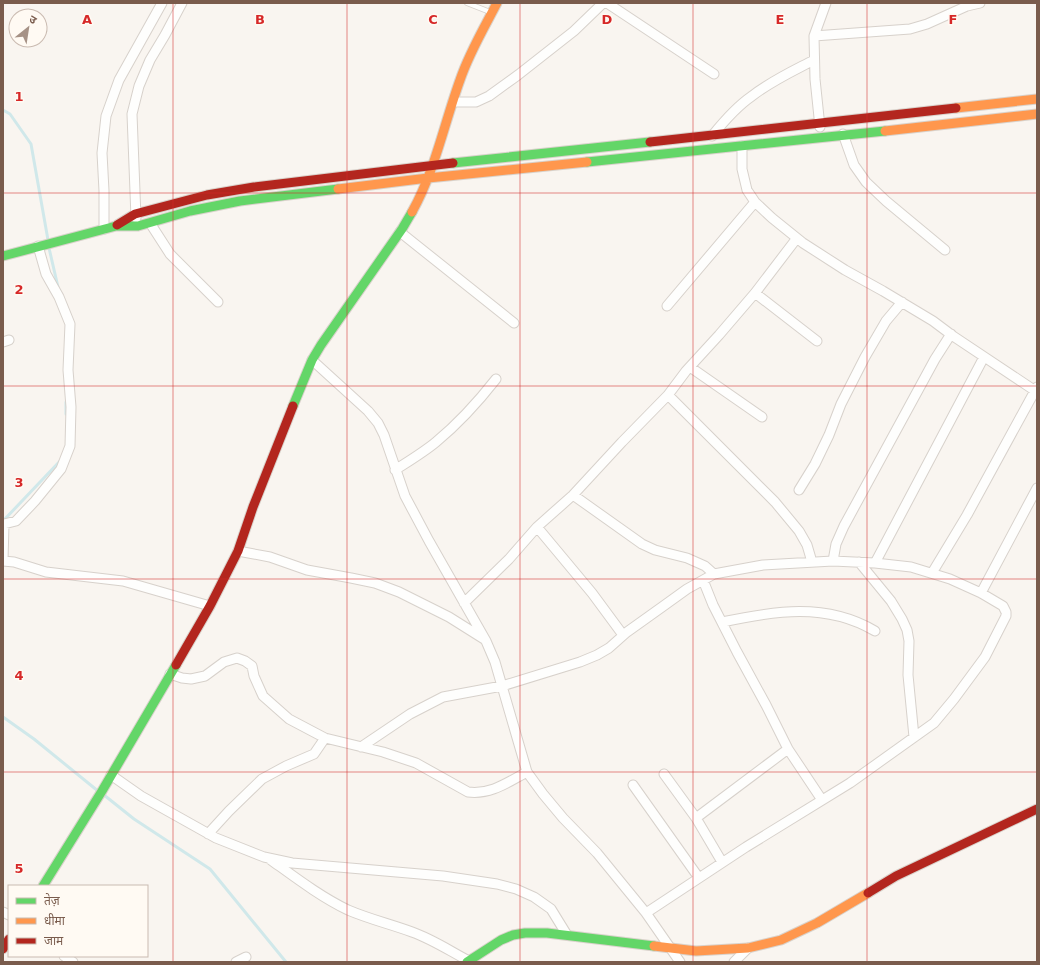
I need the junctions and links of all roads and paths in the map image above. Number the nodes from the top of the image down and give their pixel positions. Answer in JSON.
{"nodes":[{"id":1,"x":162,"y":3,"type":"edge"},
{"id":2,"x":182,"y":3,"type":"edge"},
{"id":3,"x":468,"y":3,"type":"edge"},
{"id":4,"x":496,"y":3,"type":"edge"},
{"id":5,"x":603,"y":3,"type":"edge"},
{"id":6,"x":607,"y":3,"type":"edge"},
{"id":7,"x":826,"y":3,"type":"edge"},
{"id":8,"x":980,"y":3,"type":"edge"},
{"id":9,"x":968,"y":4,"type":"edge"},
{"id":10,"x":491,"y":13,"type":"junction"},
{"id":11,"x":814,"y":36,"type":"junction"},
{"id":12,"x":814,"y":60,"type":"junction"},
{"id":13,"x":714,"y":74,"type":"dead end"},
{"id":14,"x":1037,"y":99,"type":"edge"},
{"id":15,"x":453,"y":102,"type":"junction"},
{"id":16,"x":958,"y":107,"type":"junction"},
{"id":17,"x":1037,"y":114,"type":"edge"},
{"id":18,"x":959,"y":122,"type":"junction"},
{"id":19,"x":820,"y":124,"type":"junction"},
{"id":20,"x":843,"y":134,"type":"junction"},
{"id":21,"x":712,"y":136,"type":"junction"},
{"id":22,"x":821,"y":137,"type":"junction"},
{"id":23,"x":742,"y":146,"type":"junction"},
{"id":24,"x":432,"y":166,"type":"junction"},
{"id":25,"x":428,"y":178,"type":"junction"},
{"id":26,"x":754,"y":202,"type":"junction"},
{"id":27,"x":135,"y":214,"type":"junction"},
{"id":28,"x":150,"y":223,"type":"junction"},
{"id":29,"x":116,"y":226,"type":"junction"},
{"id":30,"x":138,"y":226,"type":"junction"},
{"id":31,"x":104,"y":229,"type":"junction"},
{"id":32,"x":400,"y":232,"type":"junction"},
{"id":33,"x":797,"y":238,"type":"junction"},
{"id":34,"x":38,"y":246,"type":"junction"},
{"id":35,"x":945,"y":250,"type":"dead end"},
{"id":36,"x":3,"y":256,"type":"edge"},
{"id":37,"x":755,"y":293,"type":"junction"},
{"id":38,"x":218,"y":302,"type":"dead end"},
{"id":39,"x":902,"y":302,"type":"junction"},
{"id":40,"x":667,"y":306,"type":"dead end"},
{"id":41,"x":514,"y":323,"type":"dead end"},
{"id":42,"x":951,"y":334,"type":"junction"},
{"id":43,"x":817,"y":341,"type":"dead end"},
{"id":44,"x":984,"y":357,"type":"junction"},
{"id":45,"x":312,"y":360,"type":"junction"},
{"id":46,"x":690,"y":367,"type":"junction"},
{"id":47,"x":496,"y":379,"type":"dead end"},
{"id":48,"x":1036,"y":390,"type":"edge"},
{"id":49,"x":668,"y":395,"type":"junction"},
{"id":50,"x":762,"y":417,"type":"dead end"},
{"id":51,"x":395,"y":470,"type":"junction"},
{"id":52,"x":1037,"y":488,"type":"edge"},
{"id":53,"x":799,"y":490,"type":"dead end"},
{"id":54,"x":573,"y":495,"type":"junction"},
{"id":55,"x":537,"y":527,"type":"junction"},
{"id":56,"x":238,"y":551,"type":"junction"},
{"id":57,"x":3,"y":561,"type":"edge"},
{"id":58,"x":833,"y":561,"type":"junction"},
{"id":59,"x":812,"y":562,"type":"junction"},
{"id":60,"x":859,"y":562,"type":"junction"},
{"id":61,"x":875,"y":562,"type":"junction"},
{"id":62,"x":932,"y":573,"type":"junction"},
{"id":63,"x":714,"y":574,"type":"junction"},
{"id":64,"x":703,"y":580,"type":"junction"},
{"id":65,"x":981,"y":593,"type":"junction"},
{"id":66,"x":464,"y":603,"type":"junction"},
{"id":67,"x":210,"y":606,"type":"junction"},
{"id":68,"x":722,"y":622,"type":"junction"},
{"id":69,"x":875,"y":632,"type":"dead end"},
{"id":70,"x":623,"y":635,"type":"junction"},
{"id":71,"x":486,"y":641,"type":"junction"},
{"id":72,"x":170,"y":674,"type":"junction"},
{"id":73,"x":502,"y":686,"type":"junction"},
{"id":74,"x":914,"y":737,"type":"junction"},
{"id":75,"x":325,"y":738,"type":"junction"},
{"id":76,"x":361,"y":747,"type":"junction"},
{"id":77,"x":788,"y":749,"type":"junction"},
{"id":78,"x":527,"y":772,"type":"junction"},
{"id":79,"x":664,"y":774,"type":"dead end"},
{"id":80,"x":111,"y":775,"type":"junction"},
{"id":81,"x":633,"y":785,"type":"dead end"},
{"id":82,"x":822,"y":800,"type":"junction"},
{"id":83,"x":1037,"y":808,"type":"edge"},
{"id":84,"x":696,"y":818,"type":"junction"},
{"id":85,"x":208,"y":834,"type":"junction"},
{"id":86,"x":268,"y":858,"type":"junction"},
{"id":87,"x":722,"y":862,"type":"junction"},
{"id":88,"x":699,"y":878,"type":"junction"},
{"id":89,"x":44,"y":885,"type":"edge"},
{"id":90,"x":646,"y":913,"type":"junction"},
{"id":91,"x":567,"y":935,"type":"junction"},
{"id":92,"x":671,"y":948,"type":"junction"},
{"id":93,"x":748,"y":948,"type":"junction"},
{"id":94,"x":246,"y":957,"type":"dead end"},
{"id":95,"x":468,"y":961,"type":"edge"},
{"id":96,"x":236,"y":962,"type":"edge"},
{"id":97,"x":680,"y":962,"type":"edge"},
{"id":98,"x":734,"y":962,"type":"edge"}],
"edges":[{"from":1,"to":31,"type":"street"},
{"from":2,"to":27,"type":"street"},
{"from":3,"to":10,"type":"lane"},
{"from":4,"to":10,"type":"main road"},
{"from":5,"to":15,"type":"street"},
{"from":6,"to":13,"type":"street"},
{"from":7,"to":11,"type":"street"},
{"from":8,"to":9,"type":"street"},
{"from":9,"to":11,"type":"street"},
{"from":10,"to":15,"type":"main road"},
{"from":11,"to":12,"type":"street"},
{"from":12,"to":19,"type":"street"},
{"from":12,"to":21,"type":"street"},
{"from":14,"to":16,"type":"main road"},
{"from":15,"to":24,"type":"main road"},
{"from":16,"to":18,"type":"main road"},
{"from":16,"to":19,"type":"main road"},
{"from":17,"to":18,"type":"main road"},
{"from":18,"to":20,"type":"main road"},
{"from":19,"to":21,"type":"main road"},
{"from":19,"to":22,"type":"street"},
{"from":20,"to":22,"type":"main road"},
{"from":20,"to":35,"type":"street"},
{"from":21,"to":24,"type":"main road"},
{"from":22,"to":23,"type":"main road"},
{"from":23,"to":25,"type":"main road"},
{"from":23,"to":26,"type":"street"},
{"from":24,"to":25,"type":"main road"},
{"from":24,"to":27,"type":"main road"},
{"from":25,"to":28,"type":"main road"},
{"from":25,"to":32,"type":"main road"},
{"from":26,"to":33,"type":"street"},
{"from":26,"to":40,"type":"street"},
{"from":27,"to":29,"type":"main road"},
{"from":27,"to":30,"type":"street"},
{"from":28,"to":30,"type":"main road"},
{"from":28,"to":38,"type":"street"},
{"from":29,"to":30,"type":"main road"},
{"from":29,"to":31,"type":"main road"},
{"from":31,"to":34,"type":"main road"},
{"from":32,"to":41,"type":"street"},
{"from":32,"to":45,"type":"main road"},
{"from":33,"to":37,"type":"street"},
{"from":33,"to":39,"type":"street"},
{"from":34,"to":36,"type":"main road"},
{"from":34,"to":57,"type":"street"},
{"from":37,"to":43,"type":"street"},
{"from":37,"to":46,"type":"street"},
{"from":39,"to":42,"type":"street"},
{"from":39,"to":53,"type":"street"},
{"from":42,"to":44,"type":"street"},
{"from":42,"to":58,"type":"street"},
{"from":44,"to":48,"type":"street"},
{"from":44,"to":61,"type":"street"},
{"from":45,"to":51,"type":"street"},
{"from":45,"to":56,"type":"main road"},
{"from":46,"to":49,"type":"street"},
{"from":46,"to":50,"type":"street"},
{"from":47,"to":51,"type":"street"},
{"from":48,"to":62,"type":"street"},
{"from":49,"to":54,"type":"street"},
{"from":49,"to":59,"type":"street"},
{"from":51,"to":66,"type":"street"},
{"from":52,"to":65,"type":"street"},
{"from":54,"to":55,"type":"street"},
{"from":54,"to":63,"type":"street"},
{"from":55,"to":66,"type":"street"},
{"from":55,"to":70,"type":"street"},
{"from":56,"to":67,"type":"main road"},
{"from":56,"to":71,"type":"street"},
{"from":57,"to":67,"type":"street"},
{"from":58,"to":59,"type":"street"},
{"from":58,"to":60,"type":"street"},
{"from":59,"to":63,"type":"street"},
{"from":60,"to":61,"type":"street"},
{"from":60,"to":74,"type":"street"},
{"from":61,"to":62,"type":"street"},
{"from":62,"to":65,"type":"street"},
{"from":63,"to":64,"type":"street"},
{"from":64,"to":68,"type":"street"},
{"from":64,"to":70,"type":"street"},
{"from":65,"to":74,"type":"street"},
{"from":66,"to":71,"type":"street"},
{"from":67,"to":72,"type":"main road"},
{"from":68,"to":69,"type":"street"},
{"from":68,"to":77,"type":"street"},
{"from":70,"to":73,"type":"street"},
{"from":71,"to":73,"type":"street"},
{"from":72,"to":75,"type":"street"},
{"from":72,"to":80,"type":"main road"},
{"from":73,"to":76,"type":"street"},
{"from":73,"to":78,"type":"street"},
{"from":74,"to":82,"type":"street"},
{"from":75,"to":76,"type":"street"},
{"from":75,"to":85,"type":"street"},
{"from":76,"to":78,"type":"street"},
{"from":77,"to":82,"type":"street"},
{"from":77,"to":84,"type":"street"},
{"from":78,"to":90,"type":"street"},
{"from":79,"to":84,"type":"street"},
{"from":80,"to":85,"type":"street"},
{"from":80,"to":89,"type":"main road"},
{"from":81,"to":88,"type":"street"},
{"from":82,"to":87,"type":"street"},
{"from":83,"to":93,"type":"main road"},
{"from":84,"to":87,"type":"street"},
{"from":85,"to":86,"type":"street"},
{"from":86,"to":91,"type":"street"},
{"from":86,"to":95,"type":"street"},
{"from":87,"to":88,"type":"street"},
{"from":88,"to":90,"type":"street"},
{"from":90,"to":92,"type":"street"},
{"from":91,"to":92,"type":"main road"},
{"from":91,"to":95,"type":"main road"},
{"from":92,"to":93,"type":"main road"},
{"from":92,"to":97,"type":"street"},
{"from":93,"to":98,"type":"street"},
{"from":94,"to":96,"type":"street"}]}
